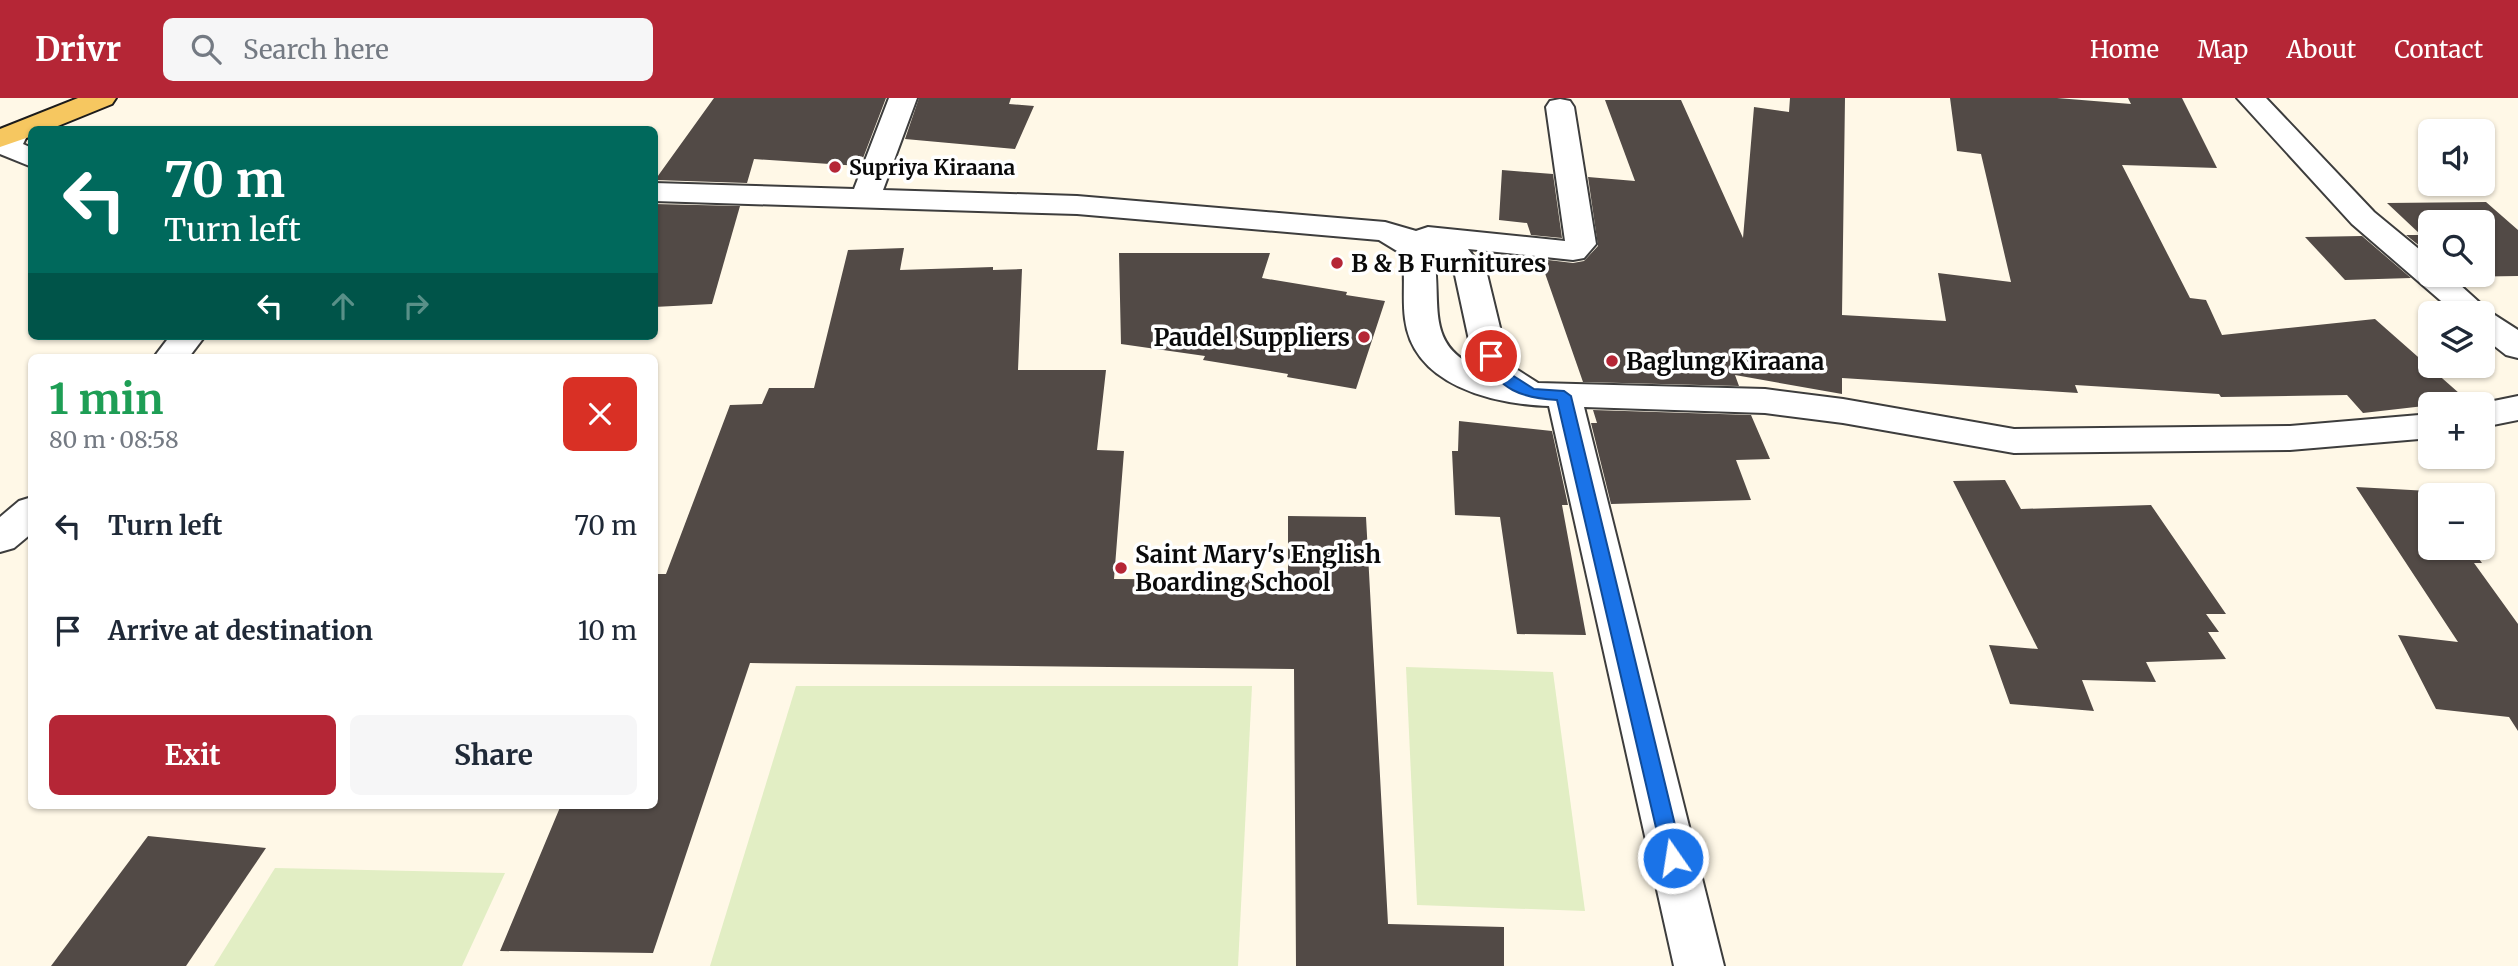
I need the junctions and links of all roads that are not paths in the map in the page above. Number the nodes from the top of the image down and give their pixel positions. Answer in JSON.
{"nodes":[{"id":1,"x":102,"y":98,"type":"edge"},
{"id":2,"x":903,"y":98,"type":"edge"},
{"id":3,"x":2251,"y":98,"type":"edge"},
{"id":4,"x":1560,"y":107,"type":"dead end"},
{"id":5,"x":32,"y":126,"type":"edge"},
{"id":6,"x":28,"y":128,"type":"edge"},
{"id":7,"x":7,"y":136,"type":"edge"},
{"id":8,"x":28,"y":157,"type":"edge"},
{"id":9,"x":658,"y":192,"type":"edge"},
{"id":10,"x":865,"y":200,"type":"junction"},
{"id":11,"x":1385,"y":231,"type":"junction"},
{"id":12,"x":2461,"y":301,"type":"edge"},
{"id":13,"x":2495,"y":329,"type":"edge"},
{"id":14,"x":185,"y":340,"type":"edge"},
{"id":15,"x":2518,"y":347,"type":"edge"},
{"id":16,"x":173,"y":354,"type":"edge"},
{"id":17,"x":1547,"y":395,"type":"junction"},
{"id":18,"x":2518,"y":408,"type":"edge"},
{"id":19,"x":2495,"y":413,"type":"edge"},
{"id":20,"x":2418,"y":427,"type":"edge"},
{"id":21,"x":28,"y":514,"type":"edge"},
{"id":22,"x":0,"y":538,"type":"edge"},
{"id":23,"x":1699,"y":966,"type":"edge"}],
"edges":[{"from":1,"to":5,"type":"main road"},
{"from":2,"to":10,"type":"street"},
{"from":3,"to":12,"type":"street"},
{"from":4,"to":11,"type":"street"},
{"from":6,"to":7,"type":"main road"},
{"from":7,"to":8,"type":"street"},
{"from":9,"to":10,"type":"street"},
{"from":10,"to":11,"type":"street"},
{"from":11,"to":17,"type":"street"},
{"from":11,"to":17,"type":"street"},
{"from":13,"to":15,"type":"street"},
{"from":14,"to":16,"type":"street"},
{"from":17,"to":20,"type":"street"},
{"from":17,"to":23,"type":"street"},
{"from":18,"to":19,"type":"street"},
{"from":21,"to":22,"type":"street"}]}
